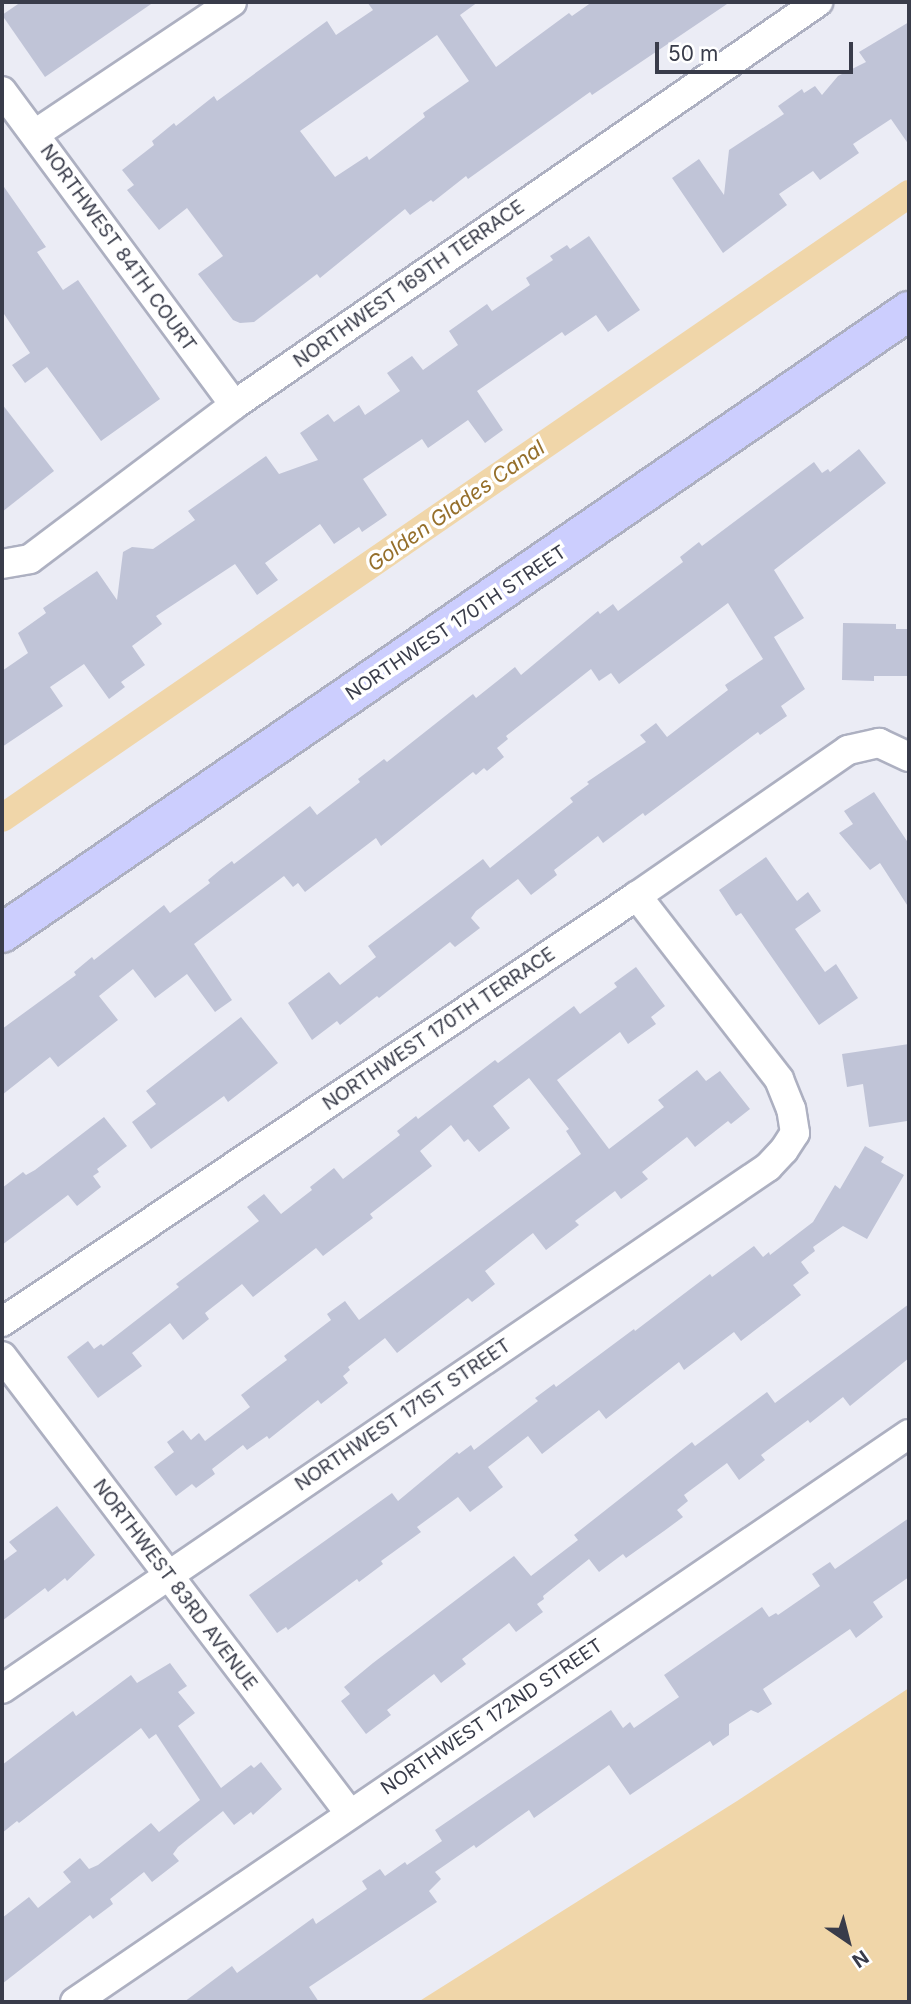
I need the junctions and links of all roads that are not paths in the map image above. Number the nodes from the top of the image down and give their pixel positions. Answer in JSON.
{"nodes":[{"id":1,"x":232,"y":2,"type":"edge"},
{"id":2,"x":818,"y":2,"type":"edge"},
{"id":3,"x":2,"y":91,"type":"edge"},
{"id":4,"x":35,"y":134,"type":"junction"},
{"id":5,"x":909,"y":311,"type":"edge"},
{"id":6,"x":234,"y":405,"type":"junction"},
{"id":7,"x":2,"y":564,"type":"edge"},
{"id":8,"x":909,"y":757,"type":"edge"},
{"id":9,"x":637,"y":896,"type":"junction"},
{"id":10,"x":2,"y":933,"type":"edge"},
{"id":11,"x":2,"y":1322,"type":"edge"},
{"id":12,"x":2,"y":1356,"type":"edge"},
{"id":13,"x":909,"y":1434,"type":"edge"},
{"id":14,"x":167,"y":1575,"type":"junction"},
{"id":15,"x":2,"y":1689,"type":"edge"},
{"id":16,"x":350,"y":1814,"type":"junction"},
{"id":17,"x":75,"y":2002,"type":"edge"}],
"edges":[{"from":1,"to":4,"type":"street"},
{"from":2,"to":6,"type":"street","name":"NORTHWEST 169TH TERRACE"},
{"from":3,"to":4,"type":"street","name":"NORTHWEST 84TH COURT"},
{"from":4,"to":6,"type":"street","name":"NORTHWEST 84TH COURT"},
{"from":5,"to":10,"type":"street","name":"NORTHWEST 170TH STREET"},
{"from":6,"to":7,"type":"street","name":"NORTHWEST 169TH TERRACE"},
{"from":8,"to":9,"type":"street","name":"NORTHWEST 170TH TERRACE"},
{"from":9,"to":11,"type":"street","name":"NORTHWEST 170TH TERRACE"},
{"from":9,"to":14,"type":"street","name":"NORTHWEST 171ST STREET"},
{"from":12,"to":14,"type":"street","name":"NORTHWEST 83RD AVENUE"},
{"from":13,"to":16,"type":"street","name":"NORTHWEST 172ND STREET"},
{"from":14,"to":15,"type":"street","name":"NORTHWEST 171ST STREET"},
{"from":14,"to":16,"type":"street","name":"NORTHWEST 83RD AVENUE"},
{"from":16,"to":17,"type":"street","name":"NORTHWEST 172ND STREET"}]}
